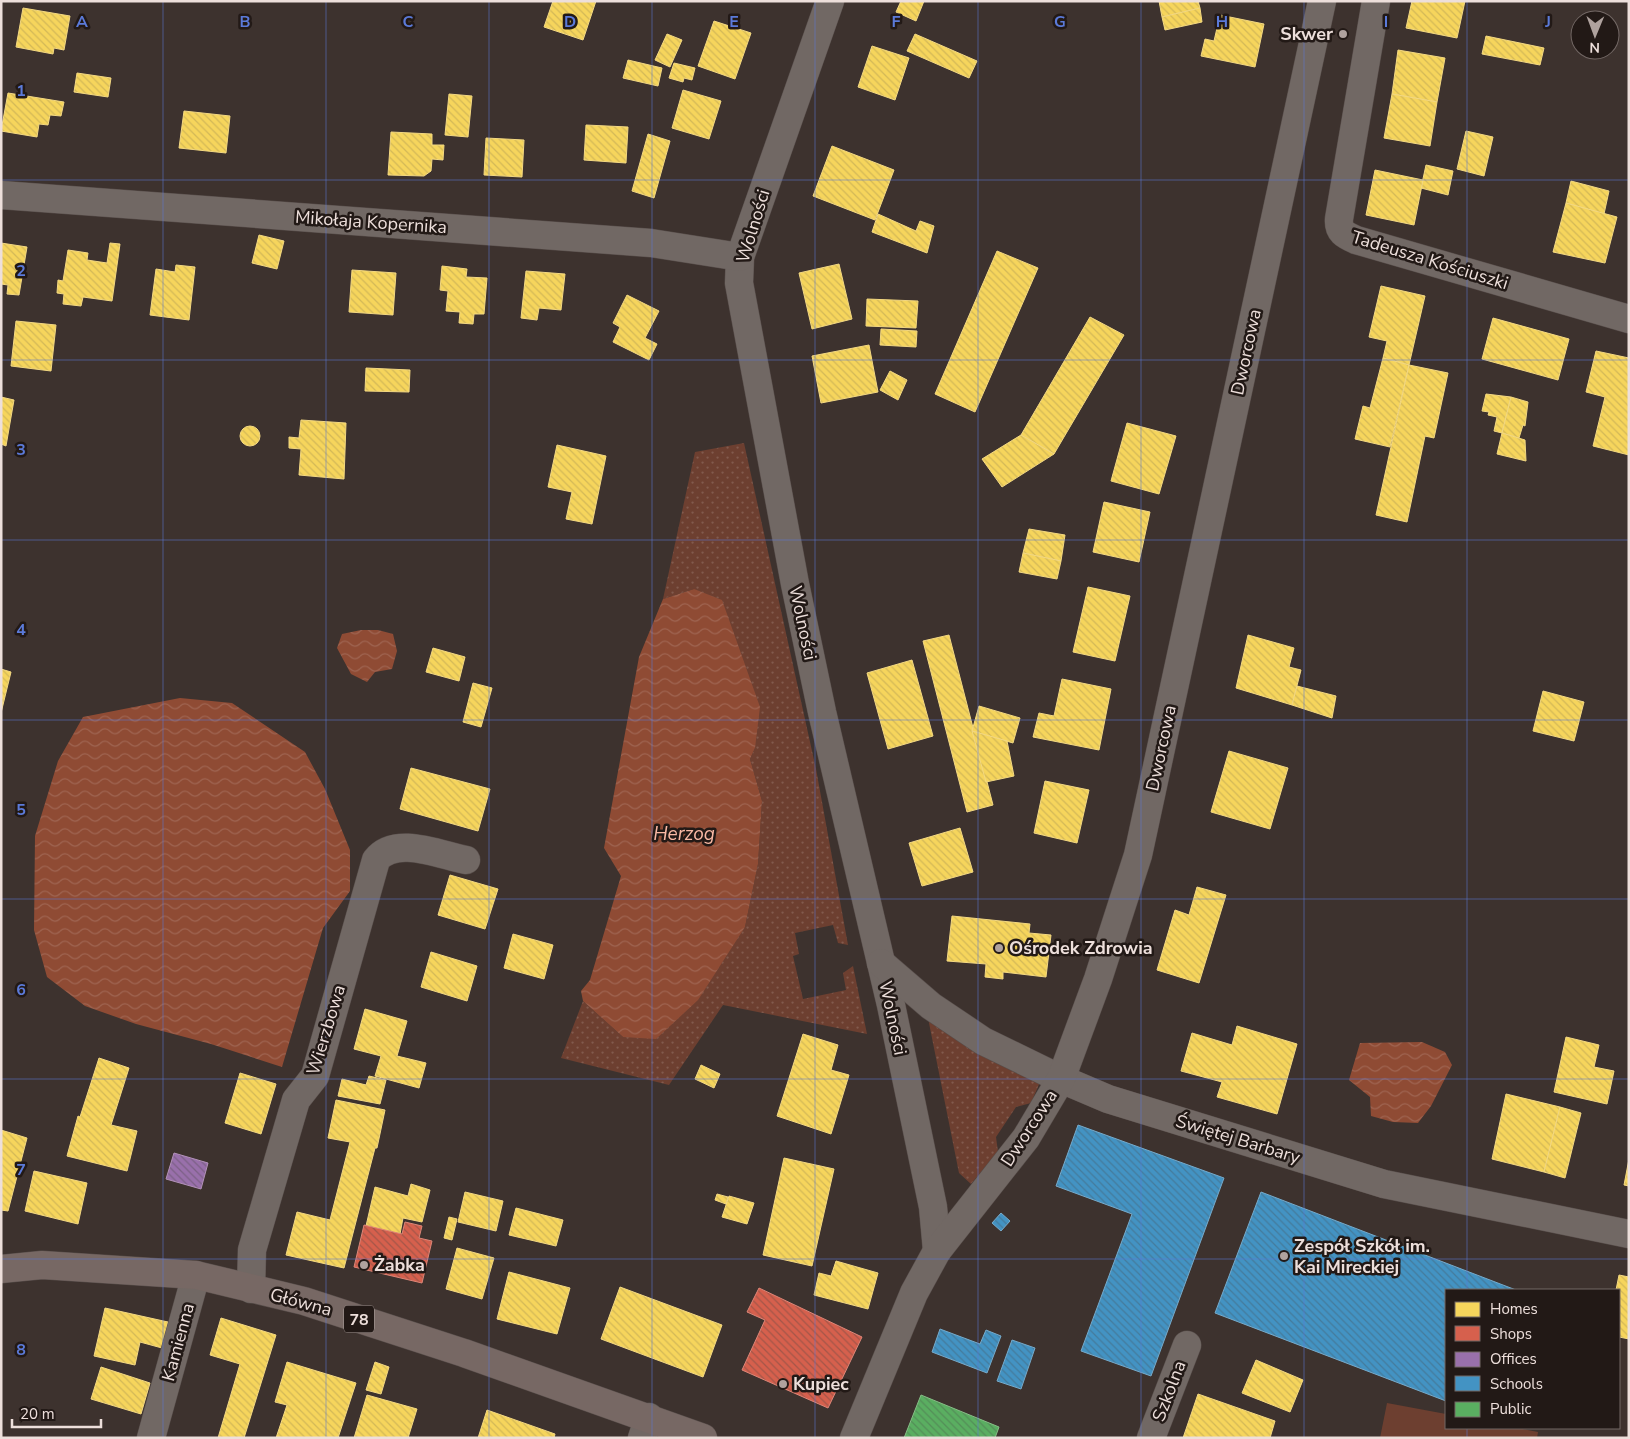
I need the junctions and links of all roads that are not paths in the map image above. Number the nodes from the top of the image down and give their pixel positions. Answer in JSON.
{"nodes":[{"id":1,"x":1322,"y":1,"type":"edge"},
{"id":2,"x":1376,"y":1,"type":"edge"},
{"id":3,"x":823,"y":3,"type":"edge"},
{"id":4,"x":1,"y":195,"type":"edge"},
{"id":5,"x":740,"y":257,"type":"junction"},
{"id":6,"x":1629,"y":319,"type":"edge"},
{"id":7,"x":466,"y":860,"type":"dead end"},
{"id":8,"x":881,"y":963,"type":"junction"},
{"id":9,"x":1061,"y":1079,"type":"junction"},
{"id":10,"x":1629,"y":1234,"type":"edge"},
{"id":11,"x":938,"y":1251,"type":"junction"},
{"id":12,"x":1,"y":1269,"type":"edge"},
{"id":13,"x":196,"y":1275,"type":"junction"},
{"id":14,"x":251,"y":1289,"type":"junction"},
{"id":15,"x":1187,"y":1345,"type":"dead end"},
{"id":16,"x":646,"y":1428,"type":"edge"},
{"id":17,"x":151,"y":1438,"type":"edge"},
{"id":18,"x":703,"y":1438,"type":"edge"},
{"id":19,"x":854,"y":1438,"type":"edge"},
{"id":20,"x":1151,"y":1438,"type":"edge"}],
"edges":[{"from":1,"to":9,"type":"street","name":"Dworcowa"},
{"from":2,"to":6,"type":"street","name":"Tadeusza Kościuszki"},
{"from":3,"to":5,"type":"street","name":"Wolności"},
{"from":4,"to":5,"type":"street","name":"Mikołaja Kopernika"},
{"from":5,"to":8,"type":"street","name":"Wolności"},
{"from":7,"to":14,"type":"street","name":"Wierzbowa"},
{"from":8,"to":9,"type":"street","name":"Świętej Barbary"},
{"from":8,"to":11,"type":"street","name":"Wolności"},
{"from":9,"to":10,"type":"street","name":"Świętej Barbary"},
{"from":9,"to":11,"type":"street","name":"Dworcowa"},
{"from":11,"to":19,"type":"street","name":"Dworcowa"},
{"from":12,"to":13,"type":"main road","name":"Główna","number":"78"},
{"from":13,"to":14,"type":"main road","name":"Główna","number":"78"},
{"from":13,"to":17,"type":"street","name":"Kamienna"},
{"from":14,"to":16,"type":"main road","name":"Główna","number":"78"},
{"from":15,"to":20,"type":"street","name":"Szkolna"},
{"from":16,"to":18,"type":"main road","name":"Główna","number":"78"}]}
